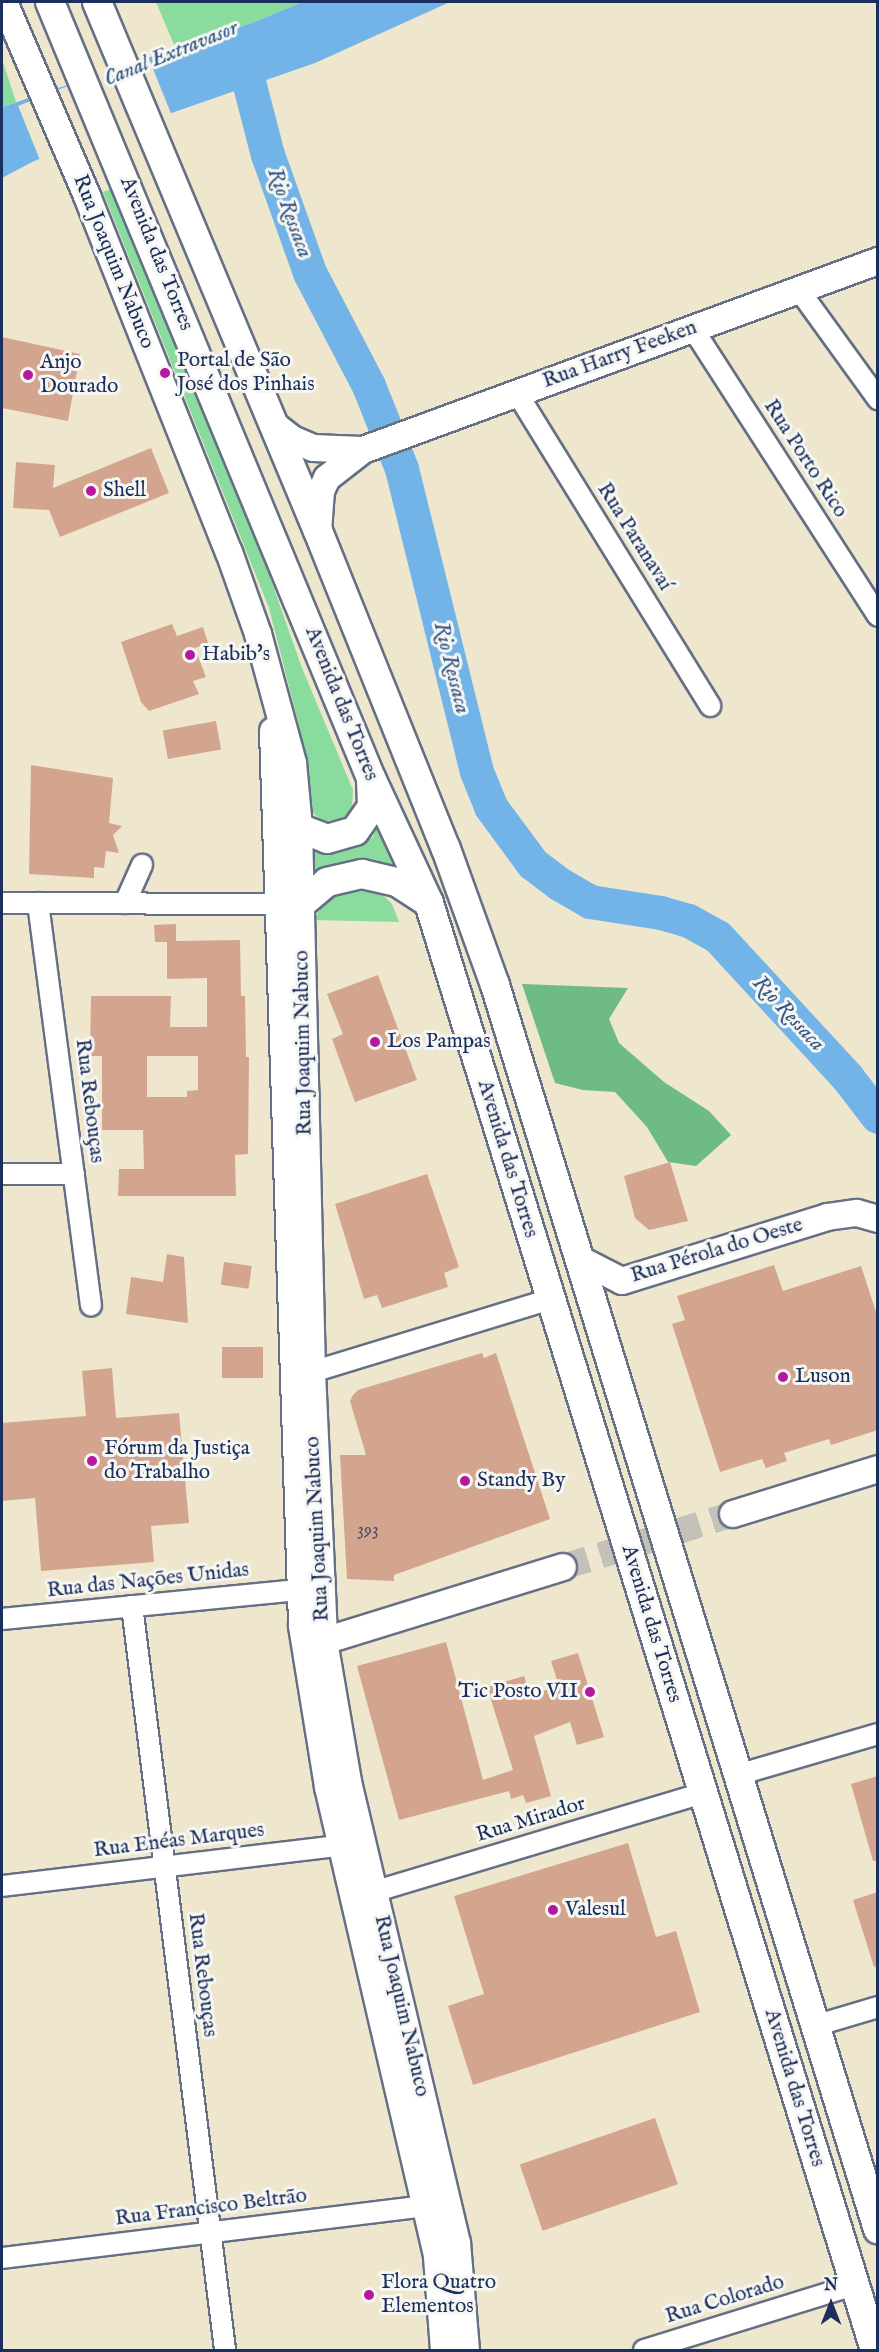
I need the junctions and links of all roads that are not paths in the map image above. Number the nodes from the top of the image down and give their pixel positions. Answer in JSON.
{"nodes":[{"id":1,"x":4,"y":2,"type":"edge"},
{"id":2,"x":50,"y":2,"type":"edge"},
{"id":3,"x":101,"y":10,"type":"edge"},
{"id":4,"x":878,"y":261,"type":"edge"},
{"id":5,"x":799,"y":290,"type":"junction"},
{"id":6,"x":693,"y":328,"type":"junction"},
{"id":7,"x":517,"y":393,"type":"junction"},
{"id":8,"x":878,"y":399,"type":"edge"},
{"id":9,"x":273,"y":424,"type":"junction"},
{"id":10,"x":366,"y":448,"type":"junction"},
{"id":11,"x":318,"y":531,"type":"junction"},
{"id":12,"x":878,"y":616,"type":"edge"},
{"id":13,"x":710,"y":706,"type":"dead end"},
{"id":14,"x":371,"y":778,"type":"junction"},
{"id":15,"x":289,"y":829,"type":"junction"},
{"id":16,"x":142,"y":865,"type":"dead end"},
{"id":17,"x":2,"y":903,"type":"edge"},
{"id":18,"x":38,"y":903,"type":"junction"},
{"id":19,"x":125,"y":903,"type":"junction"},
{"id":20,"x":429,"y":903,"type":"junction"},
{"id":21,"x":290,"y":904,"type":"junction"},
{"id":22,"x":2,"y":1174,"type":"edge"},
{"id":23,"x":74,"y":1174,"type":"junction"},
{"id":24,"x":867,"y":1216,"type":"edge"},
{"id":25,"x":580,"y":1260,"type":"junction"},
{"id":26,"x":550,"y":1299,"type":"junction"},
{"id":27,"x":91,"y":1306,"type":"dead end"},
{"id":28,"x":312,"y":1372,"type":"junction"},
{"id":29,"x":878,"y":1469,"type":"edge"},
{"id":30,"x":733,"y":1514,"type":"tunnel mouth"},
{"id":31,"x":563,"y":1567,"type":"tunnel mouth"},
{"id":32,"x":309,"y":1589,"type":"junction"},
{"id":33,"x":132,"y":1606,"type":"junction"},
{"id":34,"x":2,"y":1619,"type":"edge"},
{"id":35,"x":324,"y":1641,"type":"junction"},
{"id":36,"x":878,"y":1734,"type":"edge"},
{"id":37,"x":736,"y":1775,"type":"junction"},
{"id":38,"x":703,"y":1793,"type":"junction"},
{"id":39,"x":351,"y":1844,"type":"junction"},
{"id":40,"x":164,"y":1866,"type":"junction"},
{"id":41,"x":2,"y":1886,"type":"edge"},
{"id":42,"x":373,"y":1892,"type":"junction"},
{"id":43,"x":878,"y":2007,"type":"edge"},
{"id":44,"x":814,"y":2026,"type":"junction"},
{"id":45,"x":426,"y":2206,"type":"junction"},
{"id":46,"x":878,"y":2229,"type":"edge"},
{"id":47,"x":210,"y":2232,"type":"junction"},
{"id":48,"x":2,"y":2258,"type":"edge"},
{"id":49,"x":854,"y":2285,"type":"junction"},
{"id":50,"x":225,"y":2350,"type":"edge"},
{"id":51,"x":444,"y":2350,"type":"edge"},
{"id":52,"x":466,"y":2350,"type":"edge"},
{"id":53,"x":644,"y":2350,"type":"edge"},
{"id":54,"x":875,"y":2350,"type":"edge"}],
"edges":[{"from":1,"to":15,"type":"main road","name":"Rua Joaquim Nabuco"},
{"from":2,"to":14,"type":"highway","name":"Avenida das Torres"},
{"from":3,"to":9,"type":"highway","name":"Avenida das Torres"},
{"from":4,"to":5,"type":"main road","name":"Rua Harry Feeken"},
{"from":5,"to":6,"type":"main road","name":"Rua Harry Feeken"},
{"from":5,"to":8,"type":"street"},
{"from":6,"to":7,"type":"main road","name":"Rua Harry Feeken"},
{"from":6,"to":12,"type":"street","name":"Rua Porto Rico"},
{"from":7,"to":10,"type":"main road","name":"Rua Harry Feeken"},
{"from":7,"to":13,"type":"street","name":"Rua Paranavaí"},
{"from":9,"to":10,"type":"main road","name":"Rua Harry Feeken"},
{"from":9,"to":11,"type":"highway","name":"Avenida das Torres"},
{"from":10,"to":11,"type":"main road","name":"Rua Harry Feeken"},
{"from":11,"to":25,"type":"highway","name":"Avenida das Torres"},
{"from":14,"to":15,"type":"highway"},
{"from":14,"to":20,"type":"highway","name":"Avenida das Torres"},
{"from":15,"to":21,"type":"main road","name":"Rua Joaquim Nabuco"},
{"from":16,"to":19,"type":"street"},
{"from":17,"to":18,"type":"street"},
{"from":18,"to":19,"type":"street"},
{"from":18,"to":23,"type":"street","name":"Rua Rebouças"},
{"from":19,"to":21,"type":"street"},
{"from":20,"to":21,"type":"highway"},
{"from":20,"to":26,"type":"highway","name":"Avenida das Torres"},
{"from":21,"to":28,"type":"main road","name":"Rua Joaquim Nabuco"},
{"from":21,"to":32,"type":"main road","name":"Rua Joaquim Nabuco"},
{"from":22,"to":23,"type":"street"},
{"from":23,"to":27,"type":"street","name":"Rua Rebouças"},
{"from":24,"to":25,"type":"main road","name":"Rua Pérola do Oeste"},
{"from":25,"to":37,"type":"highway","name":"Avenida das Torres"},
{"from":26,"to":28,"type":"street"},
{"from":26,"to":38,"type":"highway","name":"Avenida das Torres"},
{"from":28,"to":32,"type":"main road","name":"Rua Joaquim Nabuco"},
{"from":29,"to":30,"type":"main road"},
{"from":31,"to":35,"type":"main road"},
{"from":32,"to":33,"type":"street","name":"Rua das Nações Unidas"},
{"from":32,"to":35,"type":"main road","name":"Rua Joaquim Nabuco"},
{"from":32,"to":39,"type":"main road","name":"Rua Joaquim Nabuco"},
{"from":33,"to":34,"type":"street","name":"Rua das Nações Unidas"},
{"from":33,"to":40,"type":"street","name":"Rua Rebouças"},
{"from":35,"to":39,"type":"main road","name":"Rua Joaquim Nabuco"},
{"from":36,"to":37,"type":"street"},
{"from":37,"to":44,"type":"highway","name":"Avenida das Torres"},
{"from":38,"to":42,"type":"street","name":"Rua Mirador"},
{"from":38,"to":49,"type":"highway","name":"Avenida das Torres"},
{"from":39,"to":40,"type":"street","name":"Rua Enéas Marques"},
{"from":39,"to":42,"type":"main road","name":"Rua Joaquim Nabuco"},
{"from":39,"to":45,"type":"main road","name":"Rua Joaquim Nabuco"},
{"from":40,"to":41,"type":"street","name":"Rua Enéas Marques"},
{"from":40,"to":47,"type":"street","name":"Rua Rebouças"},
{"from":42,"to":52,"type":"main road","name":"Rua Joaquim Nabuco"},
{"from":43,"to":44,"type":"street"},
{"from":44,"to":46,"type":"highway","name":"Avenida das Torres"},
{"from":45,"to":47,"type":"street","name":"Rua Francisco Beltrão"},
{"from":45,"to":51,"type":"main road","name":"Rua Joaquim Nabuco"},
{"from":47,"to":48,"type":"street","name":"Rua Francisco Beltrão"},
{"from":47,"to":50,"type":"street","name":"Rua Rebouças"},
{"from":49,"to":53,"type":"street","name":"Rua Colorado"},
{"from":49,"to":54,"type":"highway","name":"Avenida das Torres"}]}
